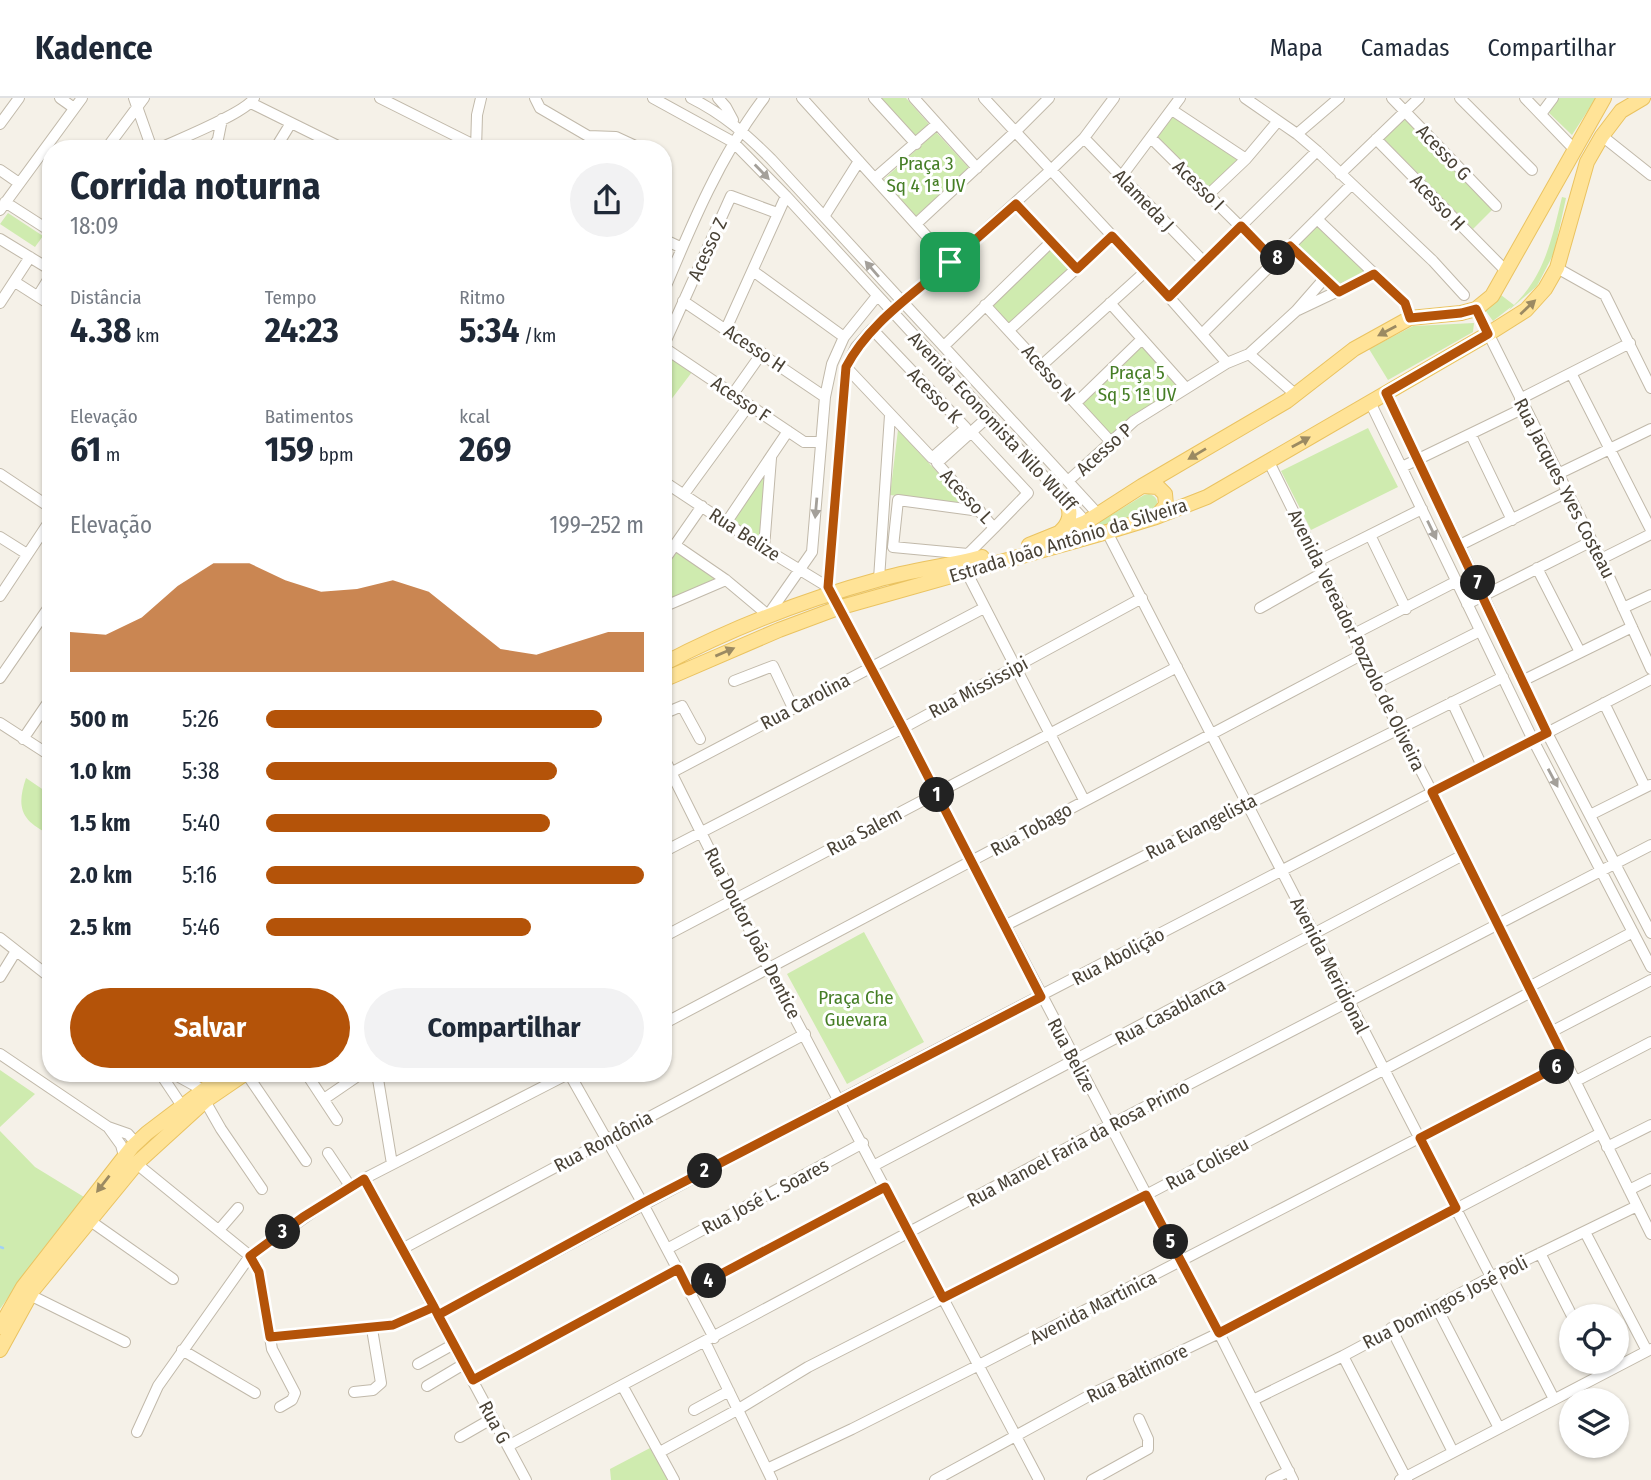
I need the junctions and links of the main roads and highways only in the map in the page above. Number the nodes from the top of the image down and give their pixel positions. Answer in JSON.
{"nodes":[{"id":1,"x":1604,"y":98,"type":"edge"},
{"id":2,"x":1643,"y":98,"type":"edge"},
{"id":3,"x":1142,"y":486,"type":"junction"},
{"id":4,"x":1066,"y":501,"type":"road end"},
{"id":5,"x":1156,"y":517,"type":"junction"},
{"id":6,"x":1092,"y":518,"type":"junction"},
{"id":7,"x":1107,"y":532,"type":"junction"},
{"id":8,"x":1059,"y":533,"type":"junction"},
{"id":9,"x":968,"y":562,"type":"junction"},
{"id":10,"x":826,"y":592,"type":"junction"},
{"id":11,"x":779,"y":630,"type":"junction"},
{"id":12,"x":672,"y":659,"type":"edge"},
{"id":13,"x":672,"y":676,"type":"edge"},
{"id":14,"x":217,"y":1082,"type":"edge"},
{"id":15,"x":230,"y":1082,"type":"edge"},
{"id":16,"x":204,"y":1096,"type":"junction"},
{"id":17,"x":136,"y":1143,"type":"junction"},
{"id":18,"x":131,"y":1159,"type":"junction"},
{"id":19,"x":127,"y":1175,"type":"junction"},
{"id":20,"x":0,"y":1327,"type":"edge"},
{"id":21,"x":0,"y":1350,"type":"edge"}],
"edges":[{"from":1,"to":3,"type":"main road","name":"Estrada João Antônio da Silveira","one_way":true},
{"from":5,"to":2,"type":"main road","name":"Estrada João Antônio da Silveira","one_way":true},
{"from":3,"to":5,"type":"main road"},
{"from":3,"to":6,"type":"main road","name":"Estrada João Antônio da Silveira"},
{"from":4,"to":8,"type":"main road"},
{"from":5,"to":7,"type":"main road","name":"Estrada João Antônio da Silveira"},
{"from":6,"to":7,"type":"main road"},
{"from":6,"to":8,"type":"main road","name":"Estrada João Antônio da Silveira"},
{"from":7,"to":9,"type":"main road","name":"Estrada João Antônio da Silveira"},
{"from":8,"to":9,"type":"main road","name":"Estrada João Antônio da Silveira"},
{"from":9,"to":10,"type":"main road","name":"Estrada João Antônio da Silveira"},
{"from":9,"to":11,"type":"main road","name":"Estrada João Antônio da Silveira"},
{"from":10,"to":11,"type":"main road"},
{"from":10,"to":12,"type":"main road","name":"Estrada João Antônio da Silveira"},
{"from":13,"to":11,"type":"main road","name":"Estrada João Antônio da Silveira","one_way":true},
{"from":14,"to":16,"type":"main road"},
{"from":15,"to":16,"type":"main road"},
{"from":16,"to":17,"type":"main road"},
{"from":16,"to":18,"type":"main road"},
{"from":17,"to":18,"type":"main road"},
{"from":17,"to":19,"type":"main road"},
{"from":18,"to":19,"type":"main road"},
{"from":18,"to":20,"type":"main road","one_way":true},
{"from":19,"to":21,"type":"main road"}]}
